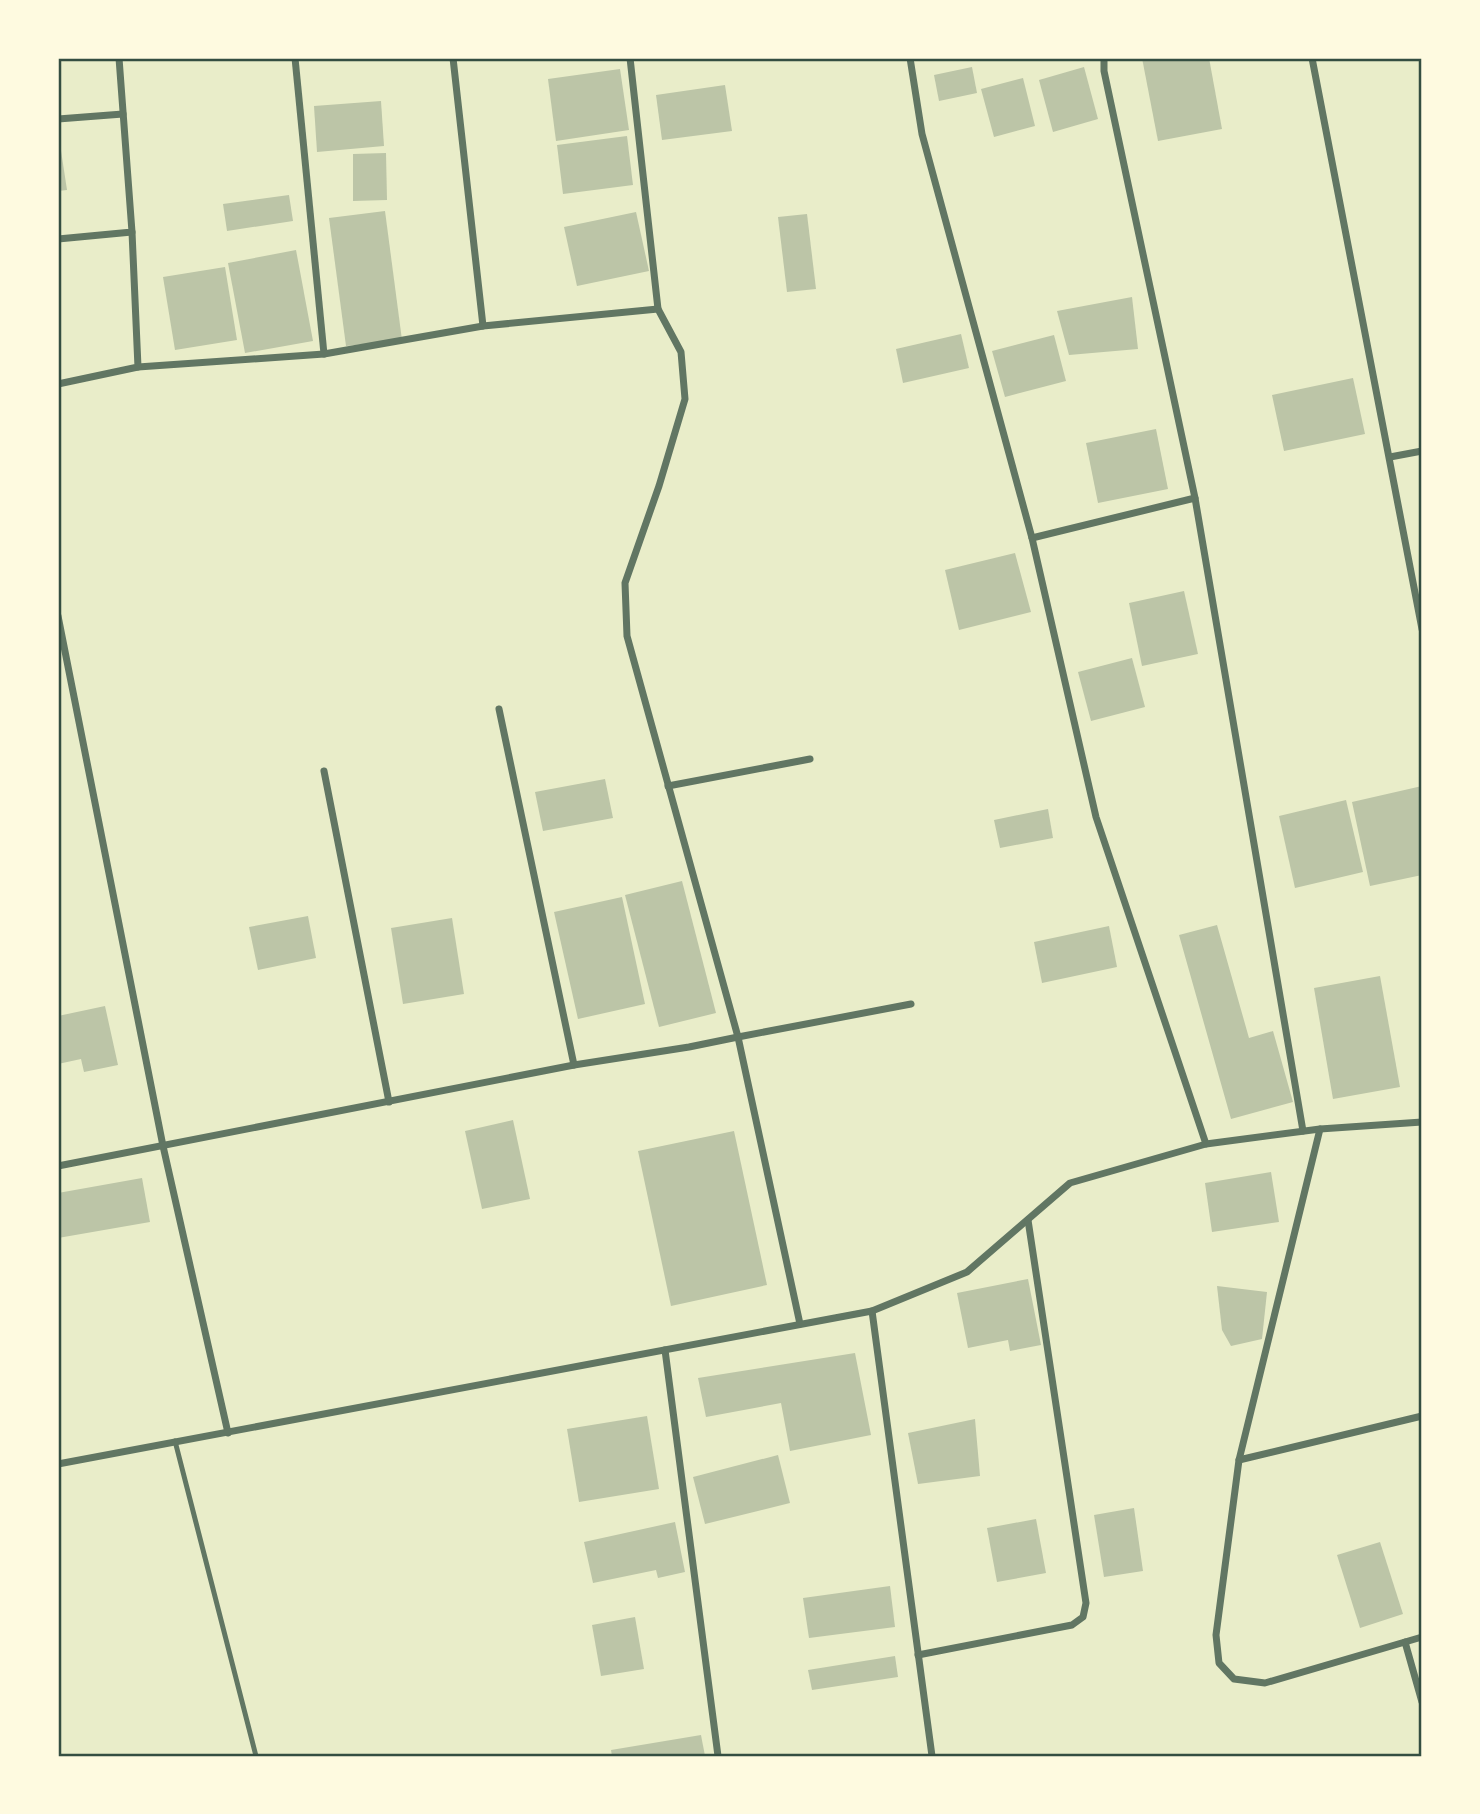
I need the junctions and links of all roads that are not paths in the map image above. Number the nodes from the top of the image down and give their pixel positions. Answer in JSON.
{"nodes":[{"id":1,"x":119,"y":58,"type":"edge"},
{"id":2,"x":295,"y":58,"type":"edge"},
{"id":3,"x":453,"y":58,"type":"edge"},
{"id":4,"x":630,"y":58,"type":"edge"},
{"id":5,"x":910,"y":58,"type":"edge"},
{"id":6,"x":1104,"y":58,"type":"edge"},
{"id":7,"x":1312,"y":58,"type":"edge"},
{"id":8,"x":123,"y":114,"type":"junction"},
{"id":9,"x":58,"y":119,"type":"edge"},
{"id":10,"x":132,"y":232,"type":"junction"},
{"id":11,"x":58,"y":239,"type":"edge"},
{"id":12,"x":658,"y":309,"type":"junction"},
{"id":13,"x":483,"y":326,"type":"junction"},
{"id":14,"x":324,"y":354,"type":"junction"},
{"id":15,"x":138,"y":367,"type":"junction"},
{"id":16,"x":58,"y":384,"type":"edge"},
{"id":17,"x":1422,"y":451,"type":"edge"},
{"id":18,"x":1390,"y":457,"type":"junction"},
{"id":19,"x":1195,"y":498,"type":"junction"},
{"id":20,"x":1032,"y":538,"type":"junction"},
{"id":21,"x":58,"y":616,"type":"edge"},
{"id":22,"x":1422,"y":629,"type":"edge"},
{"id":23,"x":499,"y":709,"type":"dead end"},
{"id":24,"x":810,"y":759,"type":"dead end"},
{"id":25,"x":324,"y":771,"type":"dead end"},
{"id":26,"x":668,"y":786,"type":"junction"},
{"id":27,"x":911,"y":1004,"type":"dead end"},
{"id":28,"x":738,"y":1037,"type":"junction"},
{"id":29,"x":574,"y":1065,"type":"junction"},
{"id":30,"x":389,"y":1102,"type":"junction"},
{"id":31,"x":1422,"y":1122,"type":"edge"},
{"id":32,"x":1320,"y":1129,"type":"junction"},
{"id":33,"x":1303,"y":1131,"type":"junction"},
{"id":34,"x":1206,"y":1144,"type":"junction"},
{"id":35,"x":163,"y":1146,"type":"junction"},
{"id":36,"x":58,"y":1166,"type":"edge"},
{"id":37,"x":1028,"y":1220,"type":"junction"},
{"id":38,"x":872,"y":1311,"type":"junction"},
{"id":39,"x":800,"y":1324,"type":"junction"},
{"id":40,"x":665,"y":1350,"type":"junction"},
{"id":41,"x":1422,"y":1416,"type":"edge"},
{"id":42,"x":228,"y":1433,"type":"junction"},
{"id":43,"x":175,"y":1441,"type":"junction"},
{"id":44,"x":1239,"y":1460,"type":"junction"},
{"id":45,"x":58,"y":1464,"type":"edge"},
{"id":46,"x":1422,"y":1637,"type":"edge"},
{"id":47,"x":1405,"y":1642,"type":"junction"},
{"id":48,"x":918,"y":1655,"type":"junction"},
{"id":49,"x":1422,"y":1702,"type":"edge"},
{"id":50,"x":256,"y":1756,"type":"edge"},
{"id":51,"x":718,"y":1756,"type":"edge"},
{"id":52,"x":932,"y":1756,"type":"edge"}],
"edges":[{"from":1,"to":8,"type":"street"},
{"from":2,"to":14,"type":"street"},
{"from":3,"to":13,"type":"street"},
{"from":4,"to":12,"type":"street"},
{"from":5,"to":20,"type":"street"},
{"from":6,"to":19,"type":"street"},
{"from":7,"to":18,"type":"street"},
{"from":8,"to":9,"type":"street"},
{"from":8,"to":10,"type":"street"},
{"from":10,"to":11,"type":"street"},
{"from":10,"to":15,"type":"street"},
{"from":12,"to":13,"type":"street"},
{"from":12,"to":26,"type":"street"},
{"from":13,"to":14,"type":"street"},
{"from":14,"to":15,"type":"street"},
{"from":15,"to":16,"type":"street"},
{"from":17,"to":18,"type":"street"},
{"from":18,"to":22,"type":"street"},
{"from":19,"to":20,"type":"street"},
{"from":19,"to":33,"type":"street"},
{"from":20,"to":34,"type":"street"},
{"from":21,"to":35,"type":"street"},
{"from":23,"to":29,"type":"street"},
{"from":24,"to":26,"type":"street"},
{"from":25,"to":30,"type":"street"},
{"from":26,"to":28,"type":"street"},
{"from":27,"to":28,"type":"street"},
{"from":28,"to":29,"type":"street"},
{"from":28,"to":39,"type":"street"},
{"from":29,"to":30,"type":"street"},
{"from":30,"to":35,"type":"street"},
{"from":31,"to":32,"type":"street"},
{"from":32,"to":33,"type":"street"},
{"from":32,"to":44,"type":"street"},
{"from":33,"to":34,"type":"street"},
{"from":34,"to":37,"type":"street"},
{"from":35,"to":36,"type":"street"},
{"from":35,"to":42,"type":"street"},
{"from":37,"to":38,"type":"street"},
{"from":37,"to":48,"type":"street"},
{"from":38,"to":39,"type":"street"},
{"from":38,"to":48,"type":"street"},
{"from":39,"to":40,"type":"street"},
{"from":40,"to":42,"type":"street"},
{"from":40,"to":51,"type":"street"},
{"from":41,"to":44,"type":"street"},
{"from":42,"to":43,"type":"street"},
{"from":43,"to":45,"type":"street"},
{"from":43,"to":50,"type":"lane"},
{"from":44,"to":47,"type":"street"},
{"from":46,"to":47,"type":"street"},
{"from":47,"to":49,"type":"street"},
{"from":48,"to":52,"type":"street"}]}
